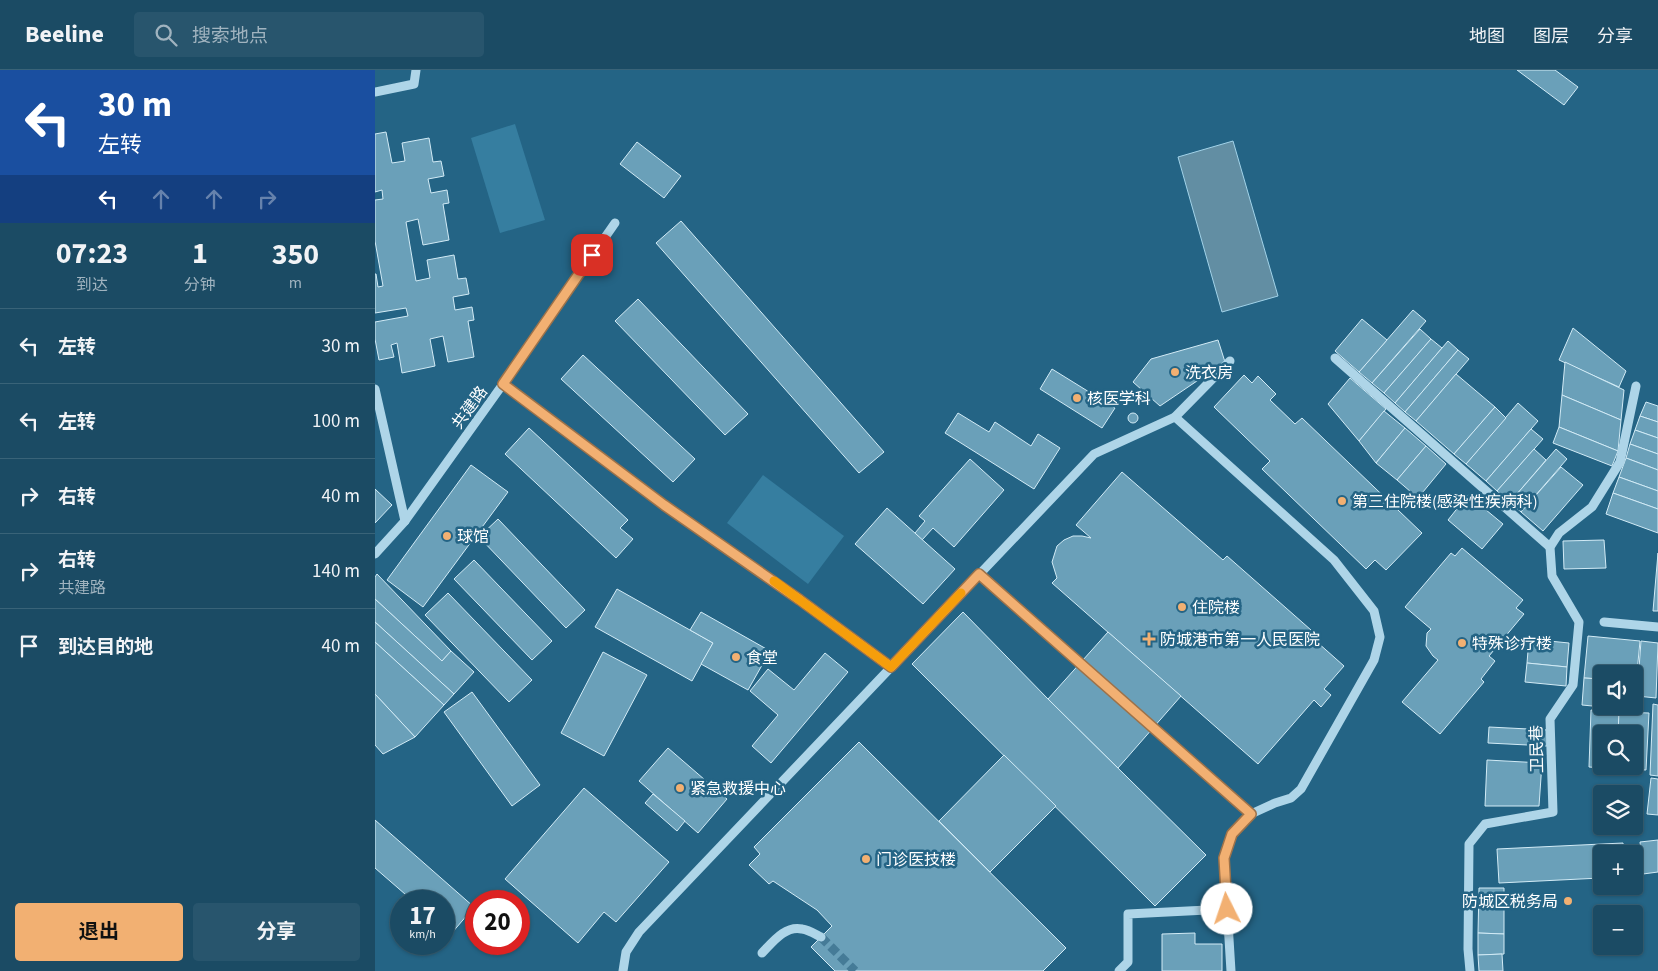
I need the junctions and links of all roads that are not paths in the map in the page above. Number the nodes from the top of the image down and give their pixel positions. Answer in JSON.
{"nodes":[{"id":1,"x":416,"y":70,"type":"edge"},
{"id":2,"x":375,"y":92,"type":"edge"},
{"id":3,"x":615,"y":223,"type":"dead end"},
{"id":4,"x":1335,"y":358,"type":"dead end"},
{"id":5,"x":1230,"y":361,"type":"dead end"},
{"id":6,"x":503,"y":384,"type":"junction"},
{"id":7,"x":1636,"y":386,"type":"dead end"},
{"id":8,"x":375,"y":389,"type":"edge"},
{"id":9,"x":1175,"y":417,"type":"junction"},
{"id":10,"x":405,"y":521,"type":"junction"},
{"id":11,"x":1550,"y":547,"type":"junction"},
{"id":12,"x":375,"y":554,"type":"edge"},
{"id":13,"x":979,"y":574,"type":"junction"},
{"id":14,"x":1604,"y":622,"type":"dead end"},
{"id":15,"x":1658,"y":627,"type":"edge"},
{"id":16,"x":891,"y":667,"type":"junction"},
{"id":17,"x":1251,"y":814,"type":"junction"},
{"id":18,"x":1227,"y":909,"type":"junction"},
{"id":19,"x":821,"y":937,"type":"tunnel mouth"},
{"id":20,"x":762,"y":953,"type":"dead end"},
{"id":21,"x":623,"y":971,"type":"edge"},
{"id":22,"x":1119,"y":971,"type":"edge"},
{"id":23,"x":1231,"y":971,"type":"edge"},
{"id":24,"x":1470,"y":971,"type":"edge"}],
"edges":[{"from":1,"to":2,"type":"street"},
{"from":3,"to":6,"type":"street","name":"共建路"},
{"from":4,"to":11,"type":"street"},
{"from":5,"to":9,"type":"street"},
{"from":6,"to":10,"type":"street","name":"共建路"},
{"from":6,"to":16,"type":"street"},
{"from":7,"to":11,"type":"street"},
{"from":8,"to":10,"type":"street"},
{"from":9,"to":13,"type":"street"},
{"from":9,"to":17,"type":"street"},
{"from":10,"to":12,"type":"street","name":"共建路"},
{"from":11,"to":24,"type":"street","name":"卫民巷"},
{"from":13,"to":16,"type":"street"},
{"from":13,"to":17,"type":"street"},
{"from":14,"to":15,"type":"street"},
{"from":16,"to":21,"type":"street"},
{"from":17,"to":18,"type":"street"},
{"from":18,"to":22,"type":"street"},
{"from":18,"to":23,"type":"street"},
{"from":19,"to":20,"type":"street"}]}
